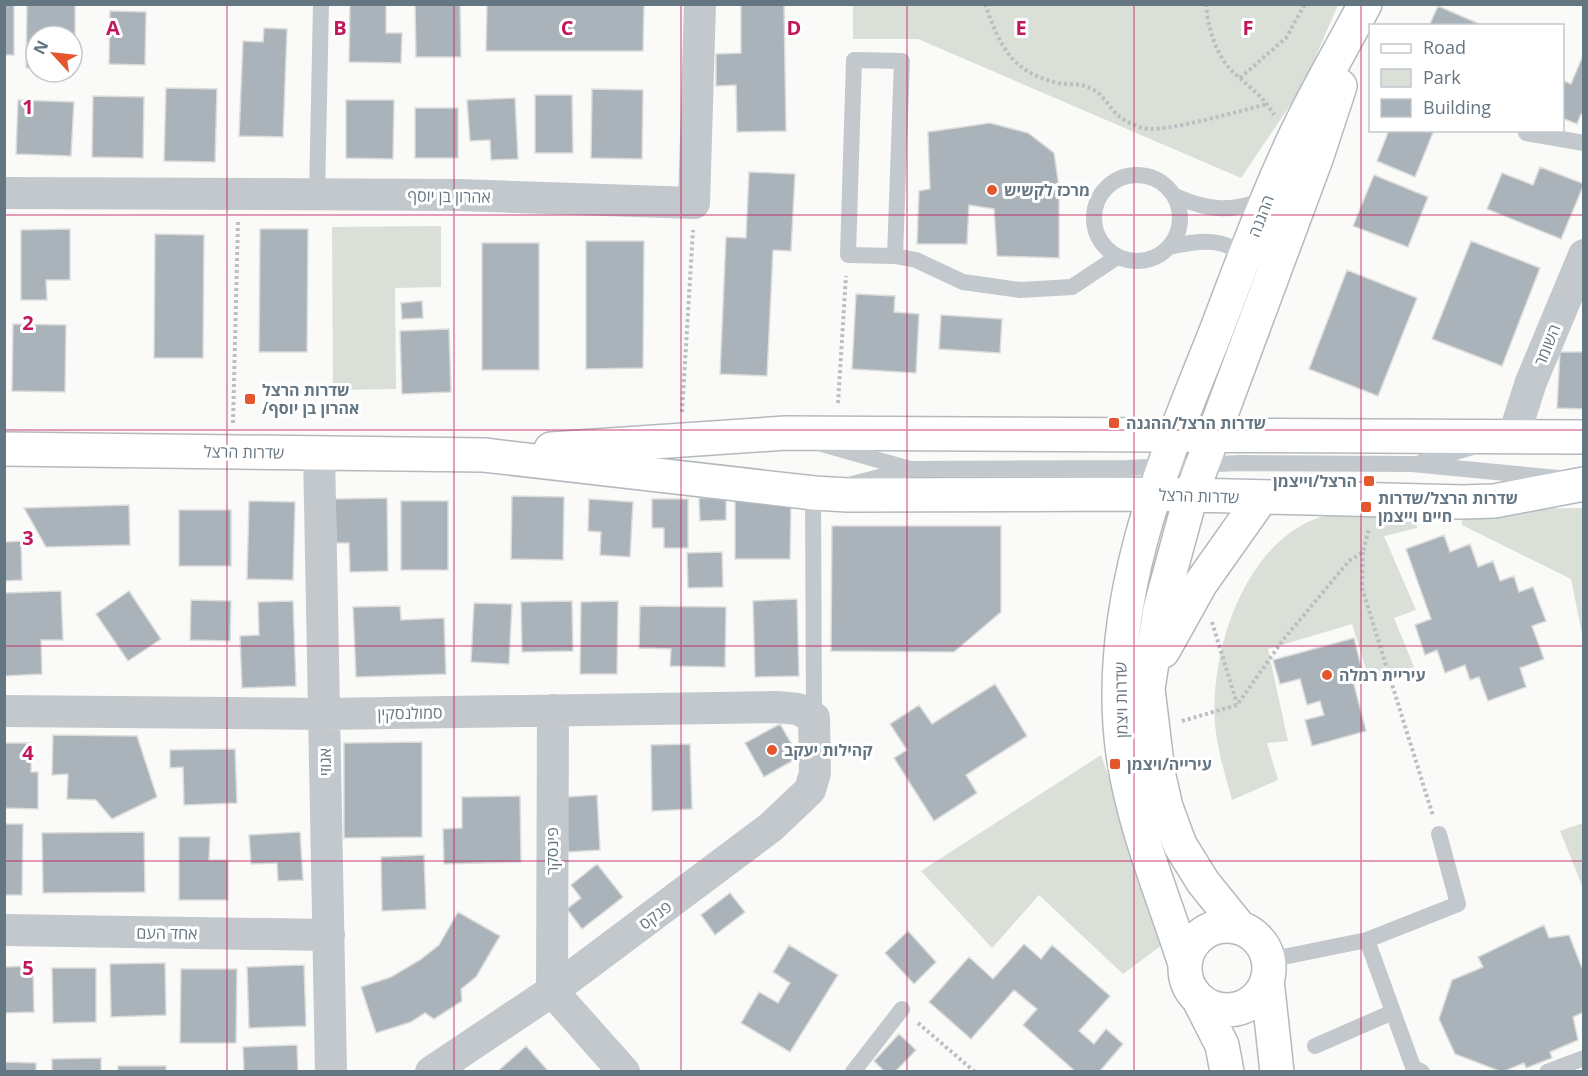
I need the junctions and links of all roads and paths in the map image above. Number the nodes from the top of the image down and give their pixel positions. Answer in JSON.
{"nodes":[{"id":1,"x":321,"y":4,"type":"edge"},
{"id":2,"x":700,"y":4,"type":"edge"},
{"id":3,"x":985,"y":4,"type":"edge"},
{"id":4,"x":1206,"y":4,"type":"edge"},
{"id":5,"x":1305,"y":4,"type":"edge"},
{"id":6,"x":1366,"y":4,"type":"edge"},
{"id":7,"x":1240,"y":78,"type":"junction"},
{"id":8,"x":1268,"y":104,"type":"junction"},
{"id":9,"x":1526,"y":133,"type":"dead end"},
{"id":10,"x":1584,"y":143,"type":"edge"},
{"id":11,"x":1288,"y":152,"type":"junction"},
{"id":12,"x":4,"y":193,"type":"edge"},
{"id":13,"x":239,"y":194,"type":"junction"},
{"id":14,"x":317,"y":195,"type":"junction"},
{"id":15,"x":1174,"y":196,"type":"junction"},
{"id":16,"x":1268,"y":198,"type":"junction"},
{"id":17,"x":694,"y":203,"type":"junction"},
{"id":18,"x":1169,"y":247,"type":"junction"},
{"id":19,"x":848,"y":255,"type":"junction"},
{"id":20,"x":1584,"y":255,"type":"edge"},
{"id":21,"x":895,"y":256,"type":"junction"},
{"id":22,"x":1117,"y":257,"type":"junction"},
{"id":23,"x":1245,"y":257,"type":"junction"},
{"id":24,"x":233,"y":427,"type":"dead end"},
{"id":25,"x":786,"y":434,"type":"junction"},
{"id":26,"x":836,"y":434,"type":"junction"},
{"id":27,"x":1175,"y":434,"type":"junction"},
{"id":28,"x":1514,"y":435,"type":"junction"},
{"id":29,"x":1584,"y":437,"type":"edge"},
{"id":30,"x":680,"y":439,"type":"junction"},
{"id":31,"x":4,"y":449,"type":"edge"},
{"id":32,"x":1208,"y":449,"type":"junction"},
{"id":33,"x":320,"y":452,"type":"junction"},
{"id":34,"x":484,"y":455,"type":"junction"},
{"id":35,"x":1412,"y":464,"type":"junction"},
{"id":36,"x":911,"y":469,"type":"junction"},
{"id":37,"x":1159,"y":480,"type":"junction"},
{"id":38,"x":1584,"y":483,"type":"edge"},
{"id":39,"x":1191,"y":495,"type":"junction"},
{"id":40,"x":813,"y":496,"type":"junction"},
{"id":41,"x":1261,"y":498,"type":"junction"},
{"id":42,"x":1377,"y":500,"type":"junction"},
{"id":43,"x":1362,"y":552,"type":"junction"},
{"id":44,"x":1201,"y":583,"type":"junction"},
{"id":45,"x":1148,"y":689,"type":"junction"},
{"id":46,"x":1237,"y":705,"type":"junction"},
{"id":47,"x":553,"y":710,"type":"junction"},
{"id":48,"x":4,"y":711,"type":"edge"},
{"id":49,"x":324,"y":714,"type":"junction"},
{"id":50,"x":814,"y":718,"type":"junction"},
{"id":51,"x":1181,"y":721,"type":"dead end"},
{"id":52,"x":1439,"y":834,"type":"joint"},
{"id":53,"x":1240,"y":928,"type":"junction"},
{"id":54,"x":4,"y":930,"type":"edge"},
{"id":55,"x":329,"y":935,"type":"junction"},
{"id":56,"x":1367,"y":940,"type":"junction"},
{"id":57,"x":1185,"y":964,"type":"junction"},
{"id":58,"x":1268,"y":970,"type":"junction"},
{"id":59,"x":552,"y":991,"type":"junction"},
{"id":60,"x":1199,"y":1000,"type":"junction"},
{"id":61,"x":902,"y":1009,"type":"joint"},
{"id":62,"x":1393,"y":1012,"type":"junction"},
{"id":63,"x":1315,"y":1046,"type":"dead end"},
{"id":64,"x":1584,"y":1058,"type":"edge"},
{"id":65,"x":332,"y":1071,"type":"edge"},
{"id":66,"x":431,"y":1071,"type":"edge"},
{"id":67,"x":624,"y":1071,"type":"edge"},
{"id":68,"x":853,"y":1071,"type":"edge"},
{"id":69,"x":975,"y":1071,"type":"edge"},
{"id":70,"x":1227,"y":1071,"type":"edge"},
{"id":71,"x":1277,"y":1071,"type":"edge"},
{"id":72,"x":1422,"y":1071,"type":"edge"},
{"id":73,"x":1547,"y":1071,"type":"edge"}],
"edges":[{"from":1,"to":14,"type":"lane"},
{"from":2,"to":17,"type":"street"},
{"from":3,"to":8,"type":"path"},
{"from":4,"to":7,"type":"path"},
{"from":5,"to":7,"type":"path"},
{"from":6,"to":11,"type":"main road","name":"ההגנה"},
{"from":6,"to":32,"type":"main road","name":"ההגנה"},
{"from":7,"to":8,"type":"path"},
{"from":8,"to":11,"type":"path"},
{"from":9,"to":10,"type":"lane"},
{"from":11,"to":16,"type":"main road","name":"ההגנה"},
{"from":12,"to":13,"type":"street","name":"אהרון בן יוסף"},
{"from":13,"to":14,"type":"street","name":"אהרון בן יוסף"},
{"from":13,"to":24,"type":"path"},
{"from":14,"to":17,"type":"street","name":"אהרון בן יוסף"},
{"from":15,"to":16,"type":"lane"},
{"from":15,"to":18,"type":"lane"},
{"from":15,"to":22,"type":"lane"},
{"from":16,"to":23,"type":"main road","name":"ההגנה"},
{"from":17,"to":30,"type":"path"},
{"from":18,"to":22,"type":"lane"},
{"from":18,"to":23,"type":"lane"},
{"from":19,"to":21,"type":"lane"},
{"from":19,"to":21,"type":"lane"},
{"from":19,"to":26,"type":"path"},
{"from":20,"to":28,"type":"street","name":"השומר"},
{"from":21,"to":22,"type":"lane"},
{"from":23,"to":27,"type":"main road","name":"ההגנה"},
{"from":25,"to":26,"type":"main road","name":"שדרות הרצל"},
{"from":25,"to":30,"type":"main road","name":"שדרות הרצל"},
{"from":25,"to":36,"type":"lane","name":"שדרות הרצל"},
{"from":26,"to":27,"type":"main road","name":"שדרות הרצל"},
{"from":27,"to":32,"type":"main road","name":"שדרות הרצל"},
{"from":27,"to":37,"type":"main road","name":"שדרות ויצמן"},
{"from":28,"to":29,"type":"main road","name":"שדרות הרצל"},
{"from":28,"to":32,"type":"main road","name":"שדרות הרצל"},
{"from":28,"to":35,"type":"lane","name":"שדרות הרצל"},
{"from":30,"to":34,"type":"main road","name":"שדרות הרצל"},
{"from":31,"to":33,"type":"main road","name":"שדרות הרצל"},
{"from":32,"to":35,"type":"lane","name":"שדרות הרצל"},
{"from":32,"to":37,"type":"lane","name":"שדרות הרצל"},
{"from":32,"to":39,"type":"main road","name":"שדרות ויצמן"},
{"from":33,"to":34,"type":"main road","name":"שדרות הרצל"},
{"from":33,"to":49,"type":"street","name":"אגוזי"},
{"from":34,"to":40,"type":"main road","name":"שדרות הרצל"},
{"from":35,"to":38,"type":"lane","name":"שדרות הרצל"},
{"from":36,"to":37,"type":"lane","name":"שדרות הרצל"},
{"from":36,"to":40,"type":"lane","name":"שדרות הרצל"},
{"from":37,"to":39,"type":"main road","name":"שדרות הרצל"},
{"from":37,"to":40,"type":"main road","name":"שדרות הרצל"},
{"from":37,"to":57,"type":"main road","name":"שדרות ויצמן"},
{"from":38,"to":42,"type":"main road","name":"שדרות הרצל"},
{"from":39,"to":41,"type":"main road","name":"שדרות הרצל"},
{"from":39,"to":45,"type":"main road","name":"שדרות ויצמן"},
{"from":40,"to":50,"type":"lane"},
{"from":41,"to":42,"type":"main road","name":"שדרות הרצל"},
{"from":41,"to":44,"type":"main road"},
{"from":42,"to":43,"type":"path"},
{"from":43,"to":46,"type":"path"},
{"from":43,"to":52,"type":"path"},
{"from":44,"to":45,"type":"main road"},
{"from":44,"to":46,"type":"path"},
{"from":45,"to":53,"type":"main road","name":"שדרות ויצמן"},
{"from":46,"to":51,"type":"path"},
{"from":47,"to":49,"type":"street","name":"סמולנסקין"},
{"from":47,"to":50,"type":"street","name":"סמולנסקין"},
{"from":47,"to":59,"type":"street","name":"פינסקר"},
{"from":48,"to":49,"type":"street","name":"סמולנסקין"},
{"from":49,"to":55,"type":"street","name":"אגוזי"},
{"from":50,"to":59,"type":"street","name":"פנקס"},
{"from":52,"to":56,"type":"lane"},
{"from":53,"to":57,"type":"main road"},
{"from":53,"to":58,"type":"main road"},
{"from":54,"to":55,"type":"street","name":"אחד העם"},
{"from":55,"to":65,"type":"street","name":"אגוזי"},
{"from":56,"to":58,"type":"lane"},
{"from":56,"to":62,"type":"lane"},
{"from":57,"to":60,"type":"main road"},
{"from":58,"to":60,"type":"main road"},
{"from":58,"to":71,"type":"main road"},
{"from":59,"to":66,"type":"street","name":"פנקס"},
{"from":59,"to":67,"type":"street"},
{"from":60,"to":70,"type":"main road"},
{"from":61,"to":68,"type":"lane"},
{"from":61,"to":69,"type":"path"},
{"from":62,"to":63,"type":"lane"},
{"from":62,"to":72,"type":"lane"},
{"from":64,"to":73,"type":"lane"}]}
